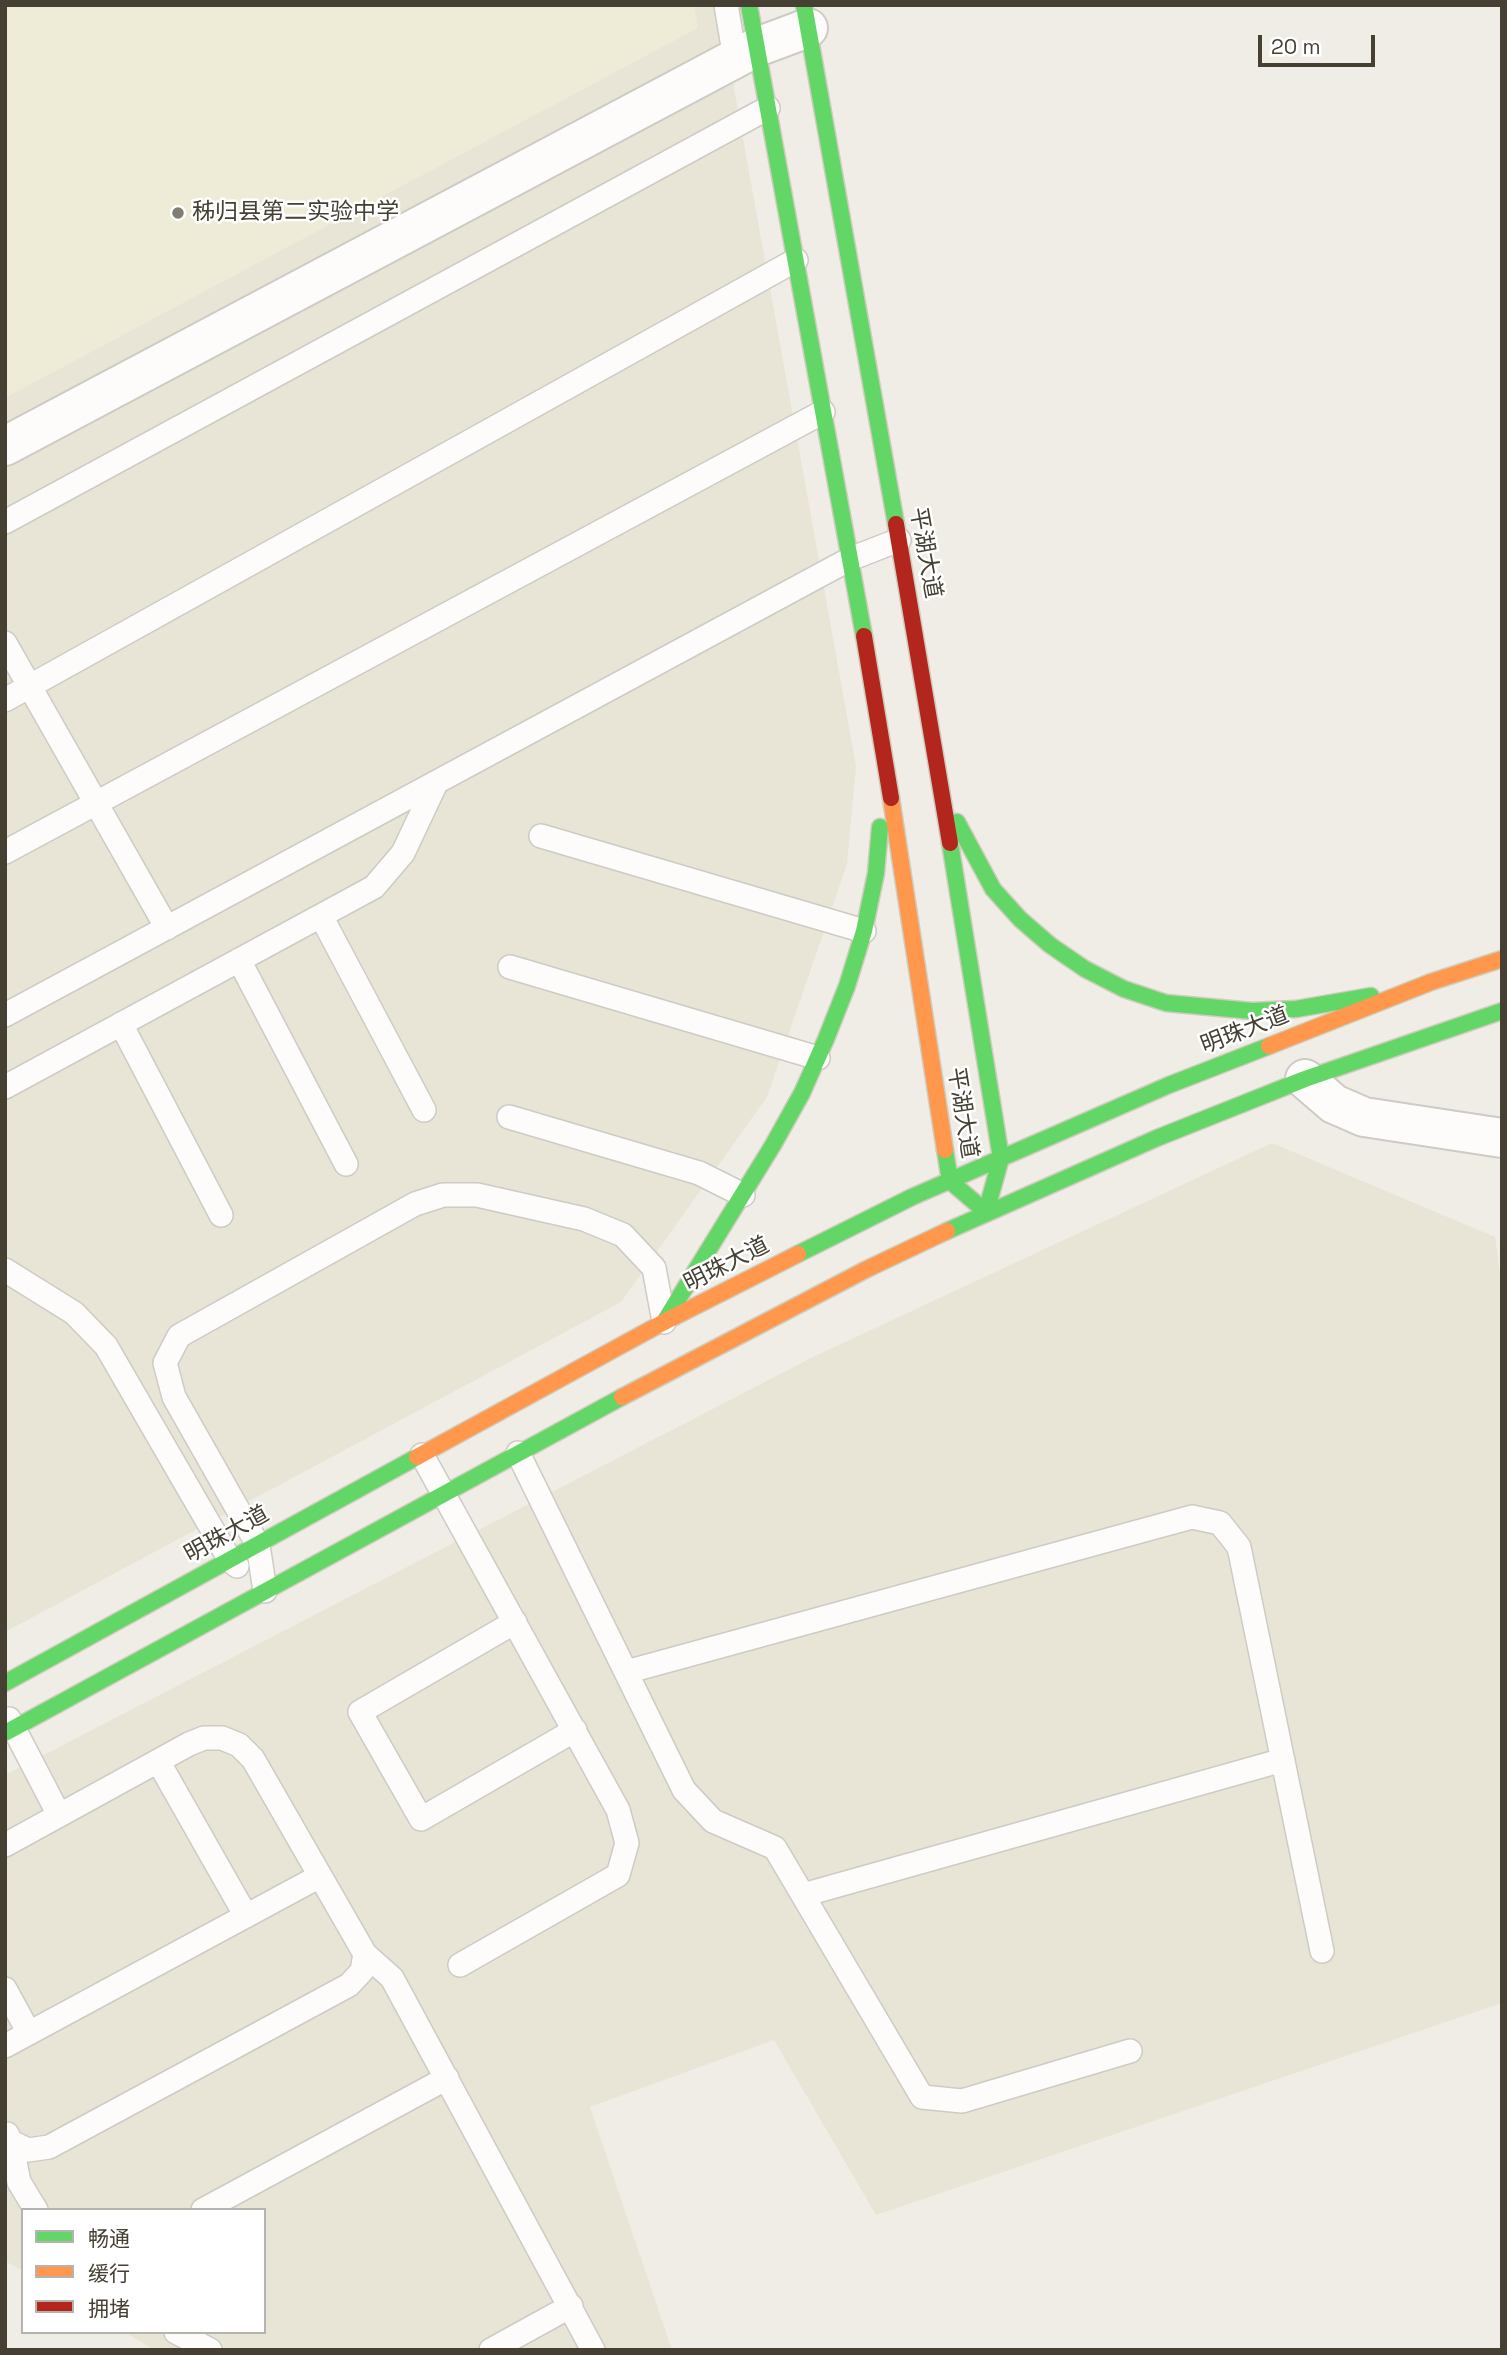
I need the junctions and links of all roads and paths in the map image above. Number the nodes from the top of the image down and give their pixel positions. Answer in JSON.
{"nodes":[{"id":1,"x":726,"y":5,"type":"edge"},
{"id":2,"x":749,"y":5,"type":"edge"},
{"id":3,"x":806,"y":16,"type":"edge"},
{"id":4,"x":746,"y":53,"type":"junction"},
{"id":5,"x":768,"y":108,"type":"junction"},
{"id":6,"x":796,"y":260,"type":"junction"},
{"id":7,"x":823,"y":412,"type":"junction"},
{"id":8,"x":5,"y":446,"type":"edge"},
{"id":9,"x":5,"y":522,"type":"edge"},
{"id":10,"x":899,"y":540,"type":"junction"},
{"id":11,"x":850,"y":559,"type":"junction"},
{"id":12,"x":5,"y":643,"type":"edge"},
{"id":13,"x":30,"y":686,"type":"junction"},
{"id":14,"x":925,"y":687,"type":"junction"},
{"id":15,"x":874,"y":696,"type":"junction"},
{"id":16,"x":5,"y":700,"type":"edge"},
{"id":17,"x":436,"y":783,"type":"junction"},
{"id":18,"x":97,"y":803,"type":"junction"},
{"id":19,"x":541,"y":836,"type":"dead end"},
{"id":20,"x":5,"y":852,"type":"edge"},
{"id":21,"x":321,"y":916,"type":"junction"},
{"id":22,"x":167,"y":928,"type":"junction"},
{"id":23,"x":864,"y":931,"type":"junction"},
{"id":24,"x":1502,"y":959,"type":"edge"},
{"id":25,"x":239,"y":960,"type":"junction"},
{"id":26,"x":510,"y":967,"type":"dead end"},
{"id":27,"x":1431,"y":982,"type":"junction"},
{"id":28,"x":1502,"y":1011,"type":"edge"},
{"id":29,"x":5,"y":1015,"type":"edge"},
{"id":30,"x":121,"y":1024,"type":"junction"},
{"id":31,"x":818,"y":1058,"type":"junction"},
{"id":32,"x":1304,"y":1079,"type":"junction"},
{"id":33,"x":5,"y":1087,"type":"edge"},
{"id":34,"x":424,"y":1110,"type":"dead end"},
{"id":35,"x":509,"y":1117,"type":"dead end"},
{"id":36,"x":1502,"y":1138,"type":"edge"},
{"id":37,"x":1001,"y":1158,"type":"junction"},
{"id":38,"x":346,"y":1164,"type":"dead end"},
{"id":39,"x":950,"y":1181,"type":"junction"},
{"id":40,"x":743,"y":1195,"type":"junction"},
{"id":41,"x":986,"y":1212,"type":"junction"},
{"id":42,"x":221,"y":1214,"type":"dead end"},
{"id":43,"x":5,"y":1270,"type":"edge"},
{"id":44,"x":664,"y":1322,"type":"junction"},
{"id":45,"x":518,"y":1453,"type":"junction"},
{"id":46,"x":422,"y":1455,"type":"junction"},
{"id":47,"x":444,"y":1493,"type":"junction"},
{"id":48,"x":258,"y":1545,"type":"junction"},
{"id":49,"x":230,"y":1560,"type":"junction"},
{"id":50,"x":265,"y":1591,"type":"junction"},
{"id":51,"x":515,"y":1622,"type":"junction"},
{"id":52,"x":626,"y":1672,"type":"junction"},
{"id":53,"x":5,"y":1683,"type":"edge"},
{"id":54,"x":8,"y":1725,"type":"edge"},
{"id":55,"x":575,"y":1730,"type":"junction"},
{"id":56,"x":1283,"y":1760,"type":"junction"},
{"id":57,"x":158,"y":1761,"type":"junction"},
{"id":58,"x":59,"y":1815,"type":"junction"},
{"id":59,"x":5,"y":1845,"type":"edge"},
{"id":60,"x":320,"y":1876,"type":"junction"},
{"id":61,"x":803,"y":1895,"type":"junction"},
{"id":62,"x":246,"y":1916,"type":"junction"},
{"id":63,"x":1322,"y":1951,"type":"dead end"},
{"id":64,"x":365,"y":1954,"type":"junction"},
{"id":65,"x":460,"y":1965,"type":"dead end"},
{"id":66,"x":5,"y":1989,"type":"edge"},
{"id":67,"x":29,"y":2033,"type":"junction"},
{"id":68,"x":5,"y":2046,"type":"edge"},
{"id":69,"x":1130,"y":2052,"type":"dead end"},
{"id":70,"x":447,"y":2078,"type":"junction"},
{"id":71,"x":8,"y":2136,"type":"edge"},
{"id":72,"x":35,"y":2208,"type":"edge"},
{"id":73,"x":207,"y":2208,"type":"edge"},
{"id":74,"x":571,"y":2306,"type":"junction"},
{"id":75,"x":180,"y":2334,"type":"edge"},
{"id":76,"x":210,"y":2350,"type":"edge"},
{"id":77,"x":491,"y":2350,"type":"edge"},
{"id":78,"x":593,"y":2350,"type":"edge"}],
"edges":[{"from":1,"to":4,"type":"lane"},
{"from":2,"to":4,"type":"main road","name":"平湖大道"},
{"from":3,"to":4,"type":"street"},
{"from":3,"to":10,"type":"main road","name":"平湖大道"},
{"from":4,"to":5,"type":"main road","name":"平湖大道"},
{"from":4,"to":8,"type":"street"},
{"from":5,"to":6,"type":"main road","name":"平湖大道"},
{"from":5,"to":9,"type":"lane"},
{"from":6,"to":7,"type":"main road","name":"平湖大道"},
{"from":6,"to":13,"type":"lane"},
{"from":7,"to":11,"type":"main road","name":"平湖大道"},
{"from":7,"to":18,"type":"lane"},
{"from":10,"to":11,"type":"lane"},
{"from":10,"to":14,"type":"main road","name":"平湖大道"},
{"from":11,"to":15,"type":"main road","name":"平湖大道"},
{"from":11,"to":17,"type":"lane"},
{"from":12,"to":13,"type":"lane"},
{"from":13,"to":16,"type":"lane"},
{"from":13,"to":18,"type":"lane"},
{"from":14,"to":27,"type":"main road"},
{"from":14,"to":37,"type":"main road","name":"平湖大道"},
{"from":15,"to":23,"type":"main road"},
{"from":15,"to":39,"type":"main road","name":"平湖大道"},
{"from":17,"to":21,"type":"lane"},
{"from":17,"to":22,"type":"lane"},
{"from":18,"to":20,"type":"lane"},
{"from":18,"to":22,"type":"lane"},
{"from":19,"to":23,"type":"lane"},
{"from":21,"to":25,"type":"lane"},
{"from":21,"to":34,"type":"lane"},
{"from":22,"to":29,"type":"lane"},
{"from":23,"to":31,"type":"main road"},
{"from":24,"to":27,"type":"main road","name":"明珠大道"},
{"from":25,"to":30,"type":"lane"},
{"from":25,"to":38,"type":"lane"},
{"from":26,"to":31,"type":"lane"},
{"from":27,"to":37,"type":"main road","name":"明珠大道"},
{"from":28,"to":32,"type":"main road"},
{"from":30,"to":33,"type":"lane"},
{"from":30,"to":42,"type":"lane"},
{"from":31,"to":40,"type":"main road"},
{"from":32,"to":36,"type":"street"},
{"from":32,"to":41,"type":"main road"},
{"from":35,"to":40,"type":"lane"},
{"from":37,"to":39,"type":"main road","name":"明珠大道"},
{"from":37,"to":41,"type":"main road","name":"平湖大道"},
{"from":39,"to":41,"type":"main road","name":"平湖大道"},
{"from":39,"to":44,"type":"main road","name":"明珠大道"},
{"from":40,"to":44,"type":"main road"},
{"from":41,"to":45,"type":"main road"},
{"from":43,"to":49,"type":"lane"},
{"from":44,"to":46,"type":"main road","name":"明珠大道"},
{"from":44,"to":48,"type":"lane"},
{"from":45,"to":47,"type":"main road"},
{"from":45,"to":52,"type":"lane"},
{"from":46,"to":47,"type":"lane"},
{"from":46,"to":48,"type":"main road","name":"明珠大道"},
{"from":47,"to":50,"type":"main road"},
{"from":47,"to":51,"type":"lane"},
{"from":48,"to":49,"type":"main road","name":"明珠大道"},
{"from":48,"to":50,"type":"lane"},
{"from":49,"to":50,"type":"lane"},
{"from":49,"to":53,"type":"main road","name":"明珠大道"},
{"from":50,"to":54,"type":"main road"},
{"from":51,"to":55,"type":"lane"},
{"from":51,"to":55,"type":"lane"},
{"from":52,"to":56,"type":"lane"},
{"from":52,"to":61,"type":"lane"},
{"from":54,"to":58,"type":"lane"},
{"from":55,"to":65,"type":"lane"},
{"from":56,"to":61,"type":"lane"},
{"from":56,"to":63,"type":"lane"},
{"from":57,"to":58,"type":"lane"},
{"from":57,"to":60,"type":"lane"},
{"from":57,"to":62,"type":"lane"},
{"from":58,"to":59,"type":"lane"},
{"from":60,"to":62,"type":"lane"},
{"from":60,"to":64,"type":"lane"},
{"from":61,"to":69,"type":"lane"},
{"from":62,"to":67,"type":"lane"},
{"from":64,"to":70,"type":"lane"},
{"from":64,"to":71,"type":"lane"},
{"from":66,"to":67,"type":"lane"},
{"from":67,"to":68,"type":"lane"},
{"from":70,"to":73,"type":"lane"},
{"from":70,"to":74,"type":"lane"},
{"from":71,"to":72,"type":"lane"},
{"from":74,"to":77,"type":"lane"},
{"from":74,"to":78,"type":"lane"},
{"from":75,"to":76,"type":"lane"}]}
